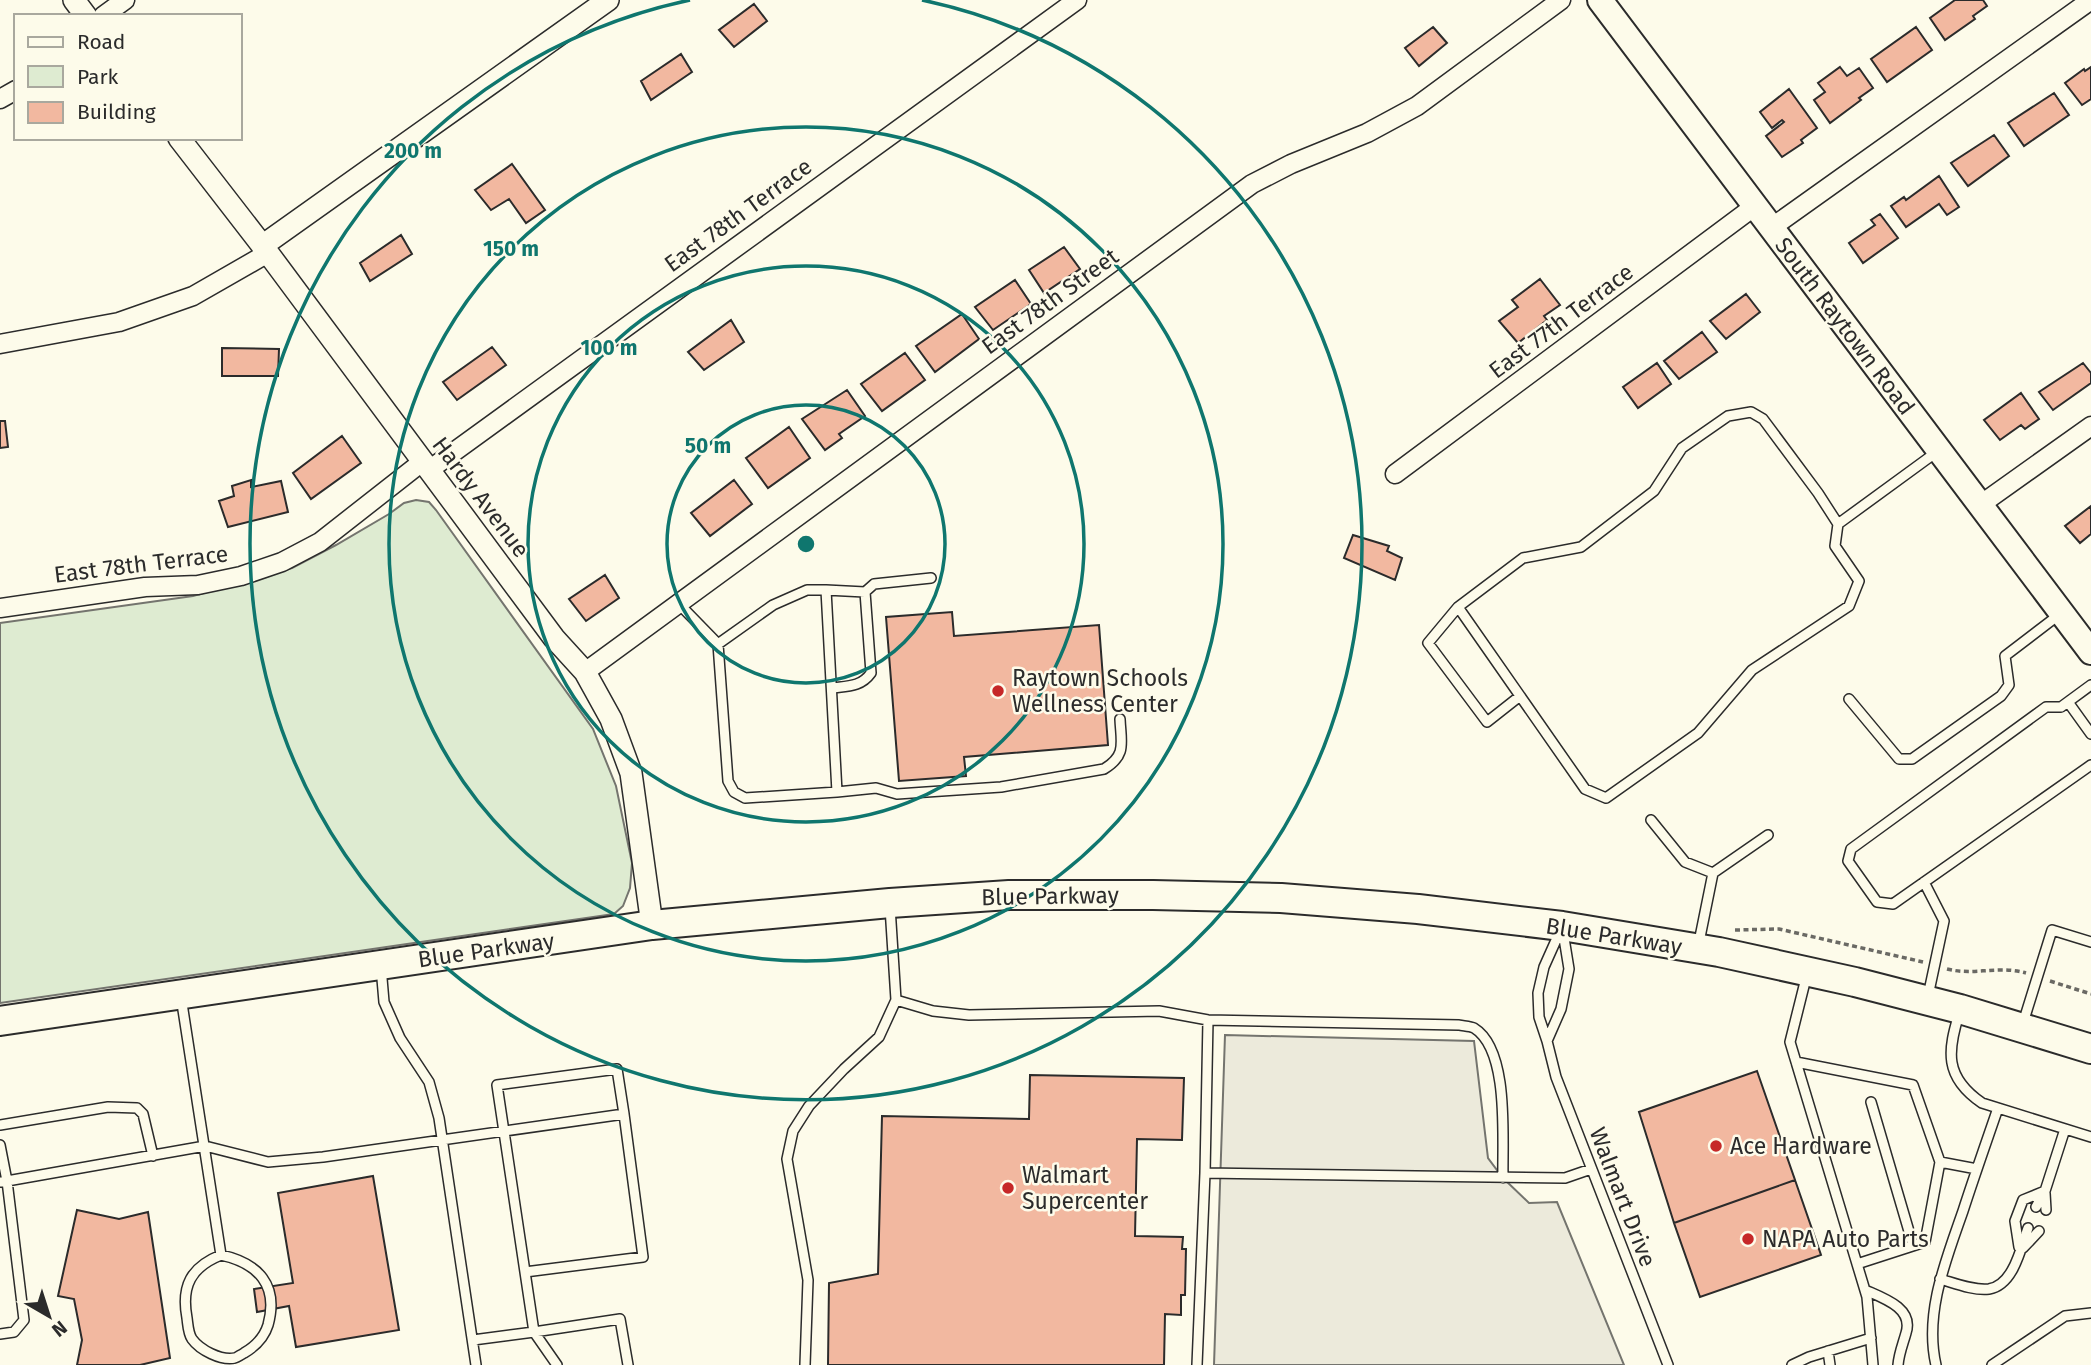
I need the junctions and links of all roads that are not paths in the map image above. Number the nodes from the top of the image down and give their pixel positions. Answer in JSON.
{"nodes":[{"id":1,"x":125,"y":0,"type":"edge"},
{"id":2,"x":608,"y":0,"type":"edge"},
{"id":3,"x":1077,"y":0,"type":"edge"},
{"id":4,"x":1561,"y":0,"type":"edge"},
{"id":5,"x":1600,"y":0,"type":"edge"},
{"id":6,"x":2091,"y":0,"type":"edge"},
{"id":7,"x":106,"y":14,"type":"edge"},
{"id":8,"x":182,"y":140,"type":"edge"},
{"id":9,"x":1755,"y":206,"type":"junction"},
{"id":10,"x":1771,"y":228,"type":"junction"},
{"id":11,"x":265,"y":250,"type":"junction"},
{"id":12,"x":0,"y":344,"type":"edge"},
{"id":13,"x":2091,"y":426,"type":"edge"},
{"id":14,"x":1939,"y":450,"type":"junction"},
{"id":15,"x":426,"y":466,"type":"junction"},
{"id":16,"x":1395,"y":474,"type":"dead end"},
{"id":17,"x":1980,"y":505,"type":"junction"},
{"id":18,"x":1838,"y":524,"type":"junction"},
{"id":19,"x":931,"y":578,"type":"dead end"},
{"id":20,"x":826,"y":590,"type":"junction"},
{"id":21,"x":865,"y":592,"type":"junction"},
{"id":22,"x":679,"y":604,"type":"junction"},
{"id":23,"x":1458,"y":607,"type":"junction"},
{"id":24,"x":0,"y":608,"type":"edge"},
{"id":25,"x":2062,"y":613,"type":"junction"},
{"id":26,"x":718,"y":644,"type":"junction"},
{"id":27,"x":2091,"y":652,"type":"edge"},
{"id":28,"x":585,"y":672,"type":"junction"},
{"id":29,"x":2091,"y":684,"type":"edge"},
{"id":30,"x":832,"y":688,"type":"junction"},
{"id":31,"x":1520,"y":696,"type":"junction"},
{"id":32,"x":1849,"y":699,"type":"dead end"},
{"id":33,"x":2068,"y":702,"type":"junction"},
{"id":34,"x":1120,"y":719,"type":"dead end"},
{"id":35,"x":2091,"y":734,"type":"edge"},
{"id":36,"x":2091,"y":765,"type":"edge"},
{"id":37,"x":837,"y":792,"type":"junction"},
{"id":38,"x":1651,"y":820,"type":"dead end"},
{"id":39,"x":1768,"y":835,"type":"dead end"},
{"id":40,"x":1713,"y":873,"type":"junction"},
{"id":41,"x":1924,"y":882,"type":"junction"},
{"id":42,"x":890,"y":903,"type":"junction"},
{"id":43,"x":652,"y":925,"type":"junction"},
{"id":44,"x":1562,"y":926,"type":"junction"},
{"id":45,"x":2091,"y":942,"type":"edge"},
{"id":46,"x":1698,"y":949,"type":"junction"},
{"id":47,"x":381,"y":965,"type":"junction"},
{"id":48,"x":1808,"y":972,"type":"junction"},
{"id":49,"x":181,"y":995,"type":"junction"},
{"id":50,"x":896,"y":1000,"type":"junction"},
{"id":51,"x":1927,"y":1000,"type":"junction"},
{"id":52,"x":1960,"y":1009,"type":"junction"},
{"id":53,"x":1208,"y":1020,"type":"junction"},
{"id":54,"x":0,"y":1021,"type":"edge"},
{"id":55,"x":2021,"y":1028,"type":"junction"},
{"id":56,"x":1547,"y":1041,"type":"junction"},
{"id":57,"x":2091,"y":1049,"type":"edge"},
{"id":58,"x":1796,"y":1062,"type":"junction"},
{"id":59,"x":1871,"y":1102,"type":"dead end"},
{"id":60,"x":1998,"y":1108,"type":"junction"},
{"id":61,"x":624,"y":1114,"type":"junction"},
{"id":62,"x":0,"y":1125,"type":"edge"},
{"id":63,"x":2066,"y":1129,"type":"junction"},
{"id":64,"x":504,"y":1130,"type":"junction"},
{"id":65,"x":2091,"y":1137,"type":"edge"},
{"id":66,"x":442,"y":1139,"type":"junction"},
{"id":67,"x":0,"y":1145,"type":"edge"},
{"id":68,"x":205,"y":1146,"type":"junction"},
{"id":69,"x":153,"y":1156,"type":"junction"},
{"id":70,"x":1940,"y":1162,"type":"junction"},
{"id":71,"x":1591,"y":1169,"type":"junction"},
{"id":72,"x":1977,"y":1169,"type":"junction"},
{"id":73,"x":1205,"y":1173,"type":"junction"},
{"id":74,"x":1503,"y":1178,"type":"junction"},
{"id":75,"x":3,"y":1182,"type":"edge"},
{"id":76,"x":2045,"y":1191,"type":"junction"},
{"id":77,"x":2041,"y":1208,"type":"dead end"},
{"id":78,"x":2028,"y":1228,"type":"dead end"},
{"id":79,"x":2039,"y":1231,"type":"dead end"},
{"id":80,"x":1913,"y":1245,"type":"junction"},
{"id":81,"x":2020,"y":1251,"type":"junction"},
{"id":82,"x":222,"y":1255,"type":"junction"},
{"id":83,"x":1857,"y":1264,"type":"junction"},
{"id":84,"x":525,"y":1272,"type":"junction"},
{"id":85,"x":1940,"y":1279,"type":"junction"},
{"id":86,"x":1865,"y":1290,"type":"junction"},
{"id":87,"x":2091,"y":1313,"type":"edge"},
{"id":88,"x":534,"y":1332,"type":"junction"},
{"id":89,"x":0,"y":1334,"type":"edge"},
{"id":90,"x":1871,"y":1338,"type":"junction"},
{"id":91,"x":473,"y":1340,"type":"junction"},
{"id":92,"x":1828,"y":1351,"type":"junction"},
{"id":93,"x":236,"y":1362,"type":"edge"},
{"id":94,"x":476,"y":1365,"type":"edge"},
{"id":95,"x":557,"y":1365,"type":"edge"},
{"id":96,"x":628,"y":1365,"type":"edge"},
{"id":97,"x":805,"y":1365,"type":"edge"},
{"id":98,"x":1197,"y":1365,"type":"edge"},
{"id":99,"x":1668,"y":1365,"type":"edge"},
{"id":100,"x":1793,"y":1365,"type":"edge"},
{"id":101,"x":1830,"y":1365,"type":"edge"},
{"id":102,"x":1873,"y":1365,"type":"edge"},
{"id":103,"x":1898,"y":1365,"type":"edge"},
{"id":104,"x":1936,"y":1365,"type":"edge"},
{"id":105,"x":1992,"y":1365,"type":"edge"}],
"edges":[{"from":1,"to":7,"type":"street"},
{"from":2,"to":11,"type":"street"},
{"from":3,"to":15,"type":"street","name":"East 78th Terrace"},
{"from":4,"to":22,"type":"street","name":"East 78th Street"},
{"from":5,"to":9,"type":"main road","name":"South Raytown Road"},
{"from":6,"to":10,"type":"street"},
{"from":8,"to":11,"type":"street","name":"Hardy Avenue"},
{"from":9,"to":10,"type":"main road","name":"South Raytown Road"},
{"from":9,"to":16,"type":"street","name":"East 77th Terrace"},
{"from":10,"to":14,"type":"main road","name":"South Raytown Road"},
{"from":11,"to":12,"type":"street"},
{"from":11,"to":15,"type":"street","name":"Hardy Avenue"},
{"from":13,"to":17,"type":"street"},
{"from":14,"to":17,"type":"main road","name":"South Raytown Road"},
{"from":14,"to":18,"type":"lane"},
{"from":15,"to":24,"type":"street","name":"East 78th Terrace"},
{"from":15,"to":28,"type":"street","name":"Hardy Avenue"},
{"from":17,"to":25,"type":"main road","name":"South Raytown Road"},
{"from":18,"to":23,"type":"lane"},
{"from":18,"to":31,"type":"lane"},
{"from":19,"to":21,"type":"lane"},
{"from":20,"to":21,"type":"lane"},
{"from":20,"to":26,"type":"lane"},
{"from":20,"to":30,"type":"lane"},
{"from":21,"to":30,"type":"lane"},
{"from":22,"to":26,"type":"lane"},
{"from":22,"to":28,"type":"street","name":"East 78th Street"},
{"from":23,"to":31,"type":"lane"},
{"from":23,"to":31,"type":"lane"},
{"from":25,"to":27,"type":"main road","name":"South Raytown Road"},
{"from":25,"to":32,"type":"lane"},
{"from":26,"to":37,"type":"lane"},
{"from":28,"to":43,"type":"street","name":"Hardy Avenue"},
{"from":29,"to":33,"type":"lane"},
{"from":30,"to":37,"type":"lane"},
{"from":33,"to":35,"type":"lane"},
{"from":33,"to":41,"type":"lane"},
{"from":34,"to":37,"type":"lane"},
{"from":36,"to":41,"type":"lane"},
{"from":38,"to":40,"type":"lane"},
{"from":39,"to":40,"type":"lane"},
{"from":40,"to":46,"type":"lane"},
{"from":41,"to":51,"type":"lane"},
{"from":42,"to":43,"type":"highway","name":"Blue Parkway"},
{"from":42,"to":44,"type":"highway","name":"Blue Parkway"},
{"from":42,"to":50,"type":"lane"},
{"from":43,"to":47,"type":"highway","name":"Blue Parkway"},
{"from":44,"to":46,"type":"highway","name":"Blue Parkway"},
{"from":44,"to":56,"type":"lane"},
{"from":44,"to":56,"type":"lane","name":"Walmart Drive"},
{"from":45,"to":55,"type":"lane"},
{"from":46,"to":48,"type":"highway","name":"Blue Parkway"},
{"from":47,"to":49,"type":"highway","name":"Blue Parkway"},
{"from":47,"to":66,"type":"lane"},
{"from":48,"to":51,"type":"highway","name":"Blue Parkway"},
{"from":48,"to":58,"type":"lane"},
{"from":49,"to":54,"type":"highway","name":"Blue Parkway"},
{"from":49,"to":68,"type":"lane"},
{"from":50,"to":53,"type":"lane"},
{"from":50,"to":97,"type":"lane"},
{"from":51,"to":52,"type":"highway","name":"Blue Parkway"},
{"from":52,"to":55,"type":"highway","name":"Blue Parkway"},
{"from":52,"to":60,"type":"lane"},
{"from":53,"to":73,"type":"lane"},
{"from":53,"to":74,"type":"lane"},
{"from":55,"to":57,"type":"highway","name":"Blue Parkway"},
{"from":56,"to":71,"type":"lane","name":"Walmart Drive"},
{"from":58,"to":70,"type":"lane"},
{"from":58,"to":83,"type":"lane"},
{"from":59,"to":80,"type":"lane"},
{"from":60,"to":63,"type":"lane"},
{"from":60,"to":72,"type":"lane"},
{"from":61,"to":64,"type":"lane"},
{"from":61,"to":64,"type":"lane"},
{"from":61,"to":84,"type":"lane"},
{"from":62,"to":69,"type":"lane"},
{"from":63,"to":65,"type":"lane"},
{"from":63,"to":76,"type":"lane"},
{"from":64,"to":66,"type":"lane"},
{"from":64,"to":84,"type":"lane"},
{"from":66,"to":68,"type":"lane"},
{"from":66,"to":91,"type":"lane"},
{"from":67,"to":75,"type":"lane"},
{"from":68,"to":69,"type":"lane"},
{"from":68,"to":82,"type":"lane"},
{"from":69,"to":75,"type":"lane"},
{"from":70,"to":72,"type":"lane"},
{"from":70,"to":80,"type":"lane"},
{"from":71,"to":74,"type":"lane"},
{"from":71,"to":99,"type":"lane","name":"Walmart Drive"},
{"from":72,"to":85,"type":"lane"},
{"from":73,"to":74,"type":"lane"},
{"from":73,"to":98,"type":"lane"},
{"from":75,"to":89,"type":"lane"},
{"from":76,"to":77,"type":"lane"},
{"from":76,"to":81,"type":"lane"},
{"from":78,"to":81,"type":"lane"},
{"from":79,"to":81,"type":"lane"},
{"from":80,"to":83,"type":"lane"},
{"from":81,"to":85,"type":"lane"},
{"from":82,"to":93,"type":"lane"},
{"from":82,"to":93,"type":"lane"},
{"from":83,"to":86,"type":"lane"},
{"from":84,"to":88,"type":"lane"},
{"from":85,"to":104,"type":"lane"},
{"from":86,"to":90,"type":"lane"},
{"from":86,"to":103,"type":"lane"},
{"from":87,"to":105,"type":"lane"},
{"from":88,"to":91,"type":"lane"},
{"from":88,"to":95,"type":"lane"},
{"from":88,"to":96,"type":"lane"},
{"from":90,"to":92,"type":"lane"},
{"from":90,"to":102,"type":"lane"},
{"from":91,"to":94,"type":"lane"},
{"from":92,"to":100,"type":"lane"},
{"from":92,"to":101,"type":"lane"}]}
